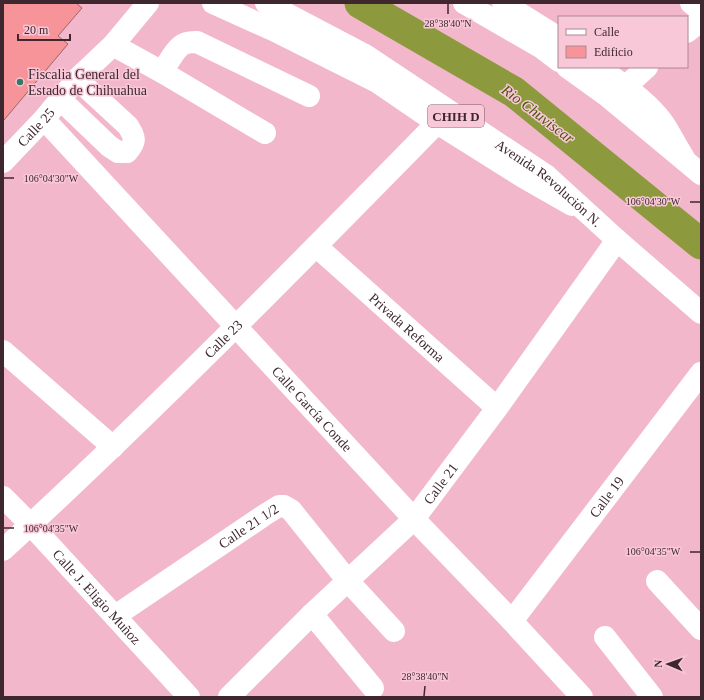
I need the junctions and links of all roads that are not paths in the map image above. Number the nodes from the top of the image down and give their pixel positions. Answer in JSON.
{"nodes":[{"id":1,"x":148,"y":3,"type":"edge"},
{"id":2,"x":213,"y":3,"type":"edge"},
{"id":3,"x":266,"y":3,"type":"edge"},
{"id":4,"x":464,"y":3,"type":"edge"},
{"id":5,"x":503,"y":3,"type":"edge"},
{"id":6,"x":691,"y":3,"type":"edge"},
{"id":7,"x":701,"y":11,"type":"edge"},
{"id":8,"x":701,"y":20,"type":"edge"},
{"id":9,"x":688,"y":31,"type":"edge"},
{"id":10,"x":558,"y":37,"type":"edge"},
{"id":11,"x":113,"y":45,"type":"junction"},
{"id":12,"x":558,"y":60,"type":"edge"},
{"id":13,"x":569,"y":68,"type":"edge"},
{"id":14,"x":600,"y":68,"type":"edge"},
{"id":15,"x":646,"y":68,"type":"edge"},
{"id":16,"x":162,"y":72,"type":"junction"},
{"id":17,"x":77,"y":79,"type":"junction"},
{"id":18,"x":625,"y":87,"type":"junction"},
{"id":19,"x":309,"y":96,"type":"dead end"},
{"id":20,"x":61,"y":100,"type":"junction"},
{"id":21,"x":44,"y":119,"type":"junction"},
{"id":22,"x":437,"y":123,"type":"junction"},
{"id":23,"x":265,"y":133,"type":"dead end"},
{"id":24,"x":3,"y":162,"type":"edge"},
{"id":25,"x":694,"y":169,"type":"edge"},
{"id":26,"x":586,"y":212,"type":"junction"},
{"id":27,"x":617,"y":240,"type":"junction"},
{"id":28,"x":316,"y":246,"type":"junction"},
{"id":29,"x":701,"y":313,"type":"edge"},
{"id":30,"x":236,"y":327,"type":"junction"},
{"id":31,"x":3,"y":351,"type":"edge"},
{"id":32,"x":701,"y":373,"type":"edge"},
{"id":33,"x":497,"y":408,"type":"junction"},
{"id":34,"x":113,"y":447,"type":"junction"},
{"id":35,"x":3,"y":497,"type":"edge"},
{"id":36,"x":414,"y":519,"type":"junction"},
{"id":37,"x":31,"y":524,"type":"junction"},
{"id":38,"x":3,"y":550,"type":"edge"},
{"id":39,"x":348,"y":581,"type":"junction"},
{"id":40,"x":657,"y":581,"type":"dead end"},
{"id":41,"x":312,"y":614,"type":"junction"},
{"id":42,"x":115,"y":616,"type":"junction"},
{"id":43,"x":512,"y":620,"type":"junction"},
{"id":44,"x":701,"y":629,"type":"edge"},
{"id":45,"x":394,"y":631,"type":"dead end"},
{"id":46,"x":605,"y":637,"type":"dead end"},
{"id":47,"x":373,"y":688,"type":"dead end"},
{"id":48,"x":189,"y":697,"type":"edge"},
{"id":49,"x":229,"y":697,"type":"edge"},
{"id":50,"x":582,"y":697,"type":"edge"},
{"id":51,"x":652,"y":697,"type":"edge"}],
"edges":[{"from":1,"to":11,"type":"street","name":"Calle 25"},
{"from":2,"to":22,"type":"street"},
{"from":3,"to":26,"type":"street","name":"Avenida Revolución N.","number":"CHIH D"},
{"from":4,"to":12,"type":"street"},
{"from":5,"to":10,"type":"street"},
{"from":6,"to":7,"type":"street"},
{"from":8,"to":9,"type":"street"},
{"from":11,"to":16,"type":"street"},
{"from":11,"to":17,"type":"street","name":"Calle 25"},
{"from":13,"to":25,"type":"street"},
{"from":14,"to":18,"type":"street"},
{"from":15,"to":18,"type":"street"},
{"from":16,"to":19,"type":"street"},
{"from":16,"to":23,"type":"street"},
{"from":17,"to":20,"type":"street","name":"Calle 25"},
{"from":17,"to":20,"type":"street"},
{"from":18,"to":25,"type":"street"},
{"from":20,"to":21,"type":"street","name":"Calle 25"},
{"from":21,"to":24,"type":"street","name":"Calle 25"},
{"from":21,"to":30,"type":"street","name":"Calle García Conde"},
{"from":22,"to":26,"type":"street"},
{"from":22,"to":28,"type":"street","name":"Calle 23"},
{"from":26,"to":27,"type":"street","name":"Avenida Revolución N.","number":"CHIH D"},
{"from":27,"to":29,"type":"street","name":"Avenida Revolución N.","number":"CHIH D"},
{"from":27,"to":33,"type":"street","name":"Calle 21"},
{"from":28,"to":30,"type":"street","name":"Calle 23"},
{"from":28,"to":33,"type":"street","name":"Privada Reforma"},
{"from":30,"to":34,"type":"street","name":"Calle 23"},
{"from":30,"to":36,"type":"street","name":"Calle García Conde"},
{"from":31,"to":34,"type":"street"},
{"from":32,"to":43,"type":"street","name":"Calle 19"},
{"from":33,"to":36,"type":"street","name":"Calle 21"},
{"from":34,"to":37,"type":"street","name":"Calle 23"},
{"from":35,"to":37,"type":"street","name":"Calle J. Eligio Muñoz"},
{"from":36,"to":39,"type":"street","name":"Calle 21"},
{"from":36,"to":43,"type":"street","name":"Calle García Conde"},
{"from":37,"to":38,"type":"street","name":"Calle 23"},
{"from":37,"to":42,"type":"street","name":"Calle J. Eligio Muñoz"},
{"from":39,"to":41,"type":"street","name":"Calle 21"},
{"from":39,"to":42,"type":"street","name":"Calle 21 1/2"},
{"from":39,"to":45,"type":"street","name":"Calle 21 1/2"},
{"from":40,"to":44,"type":"street"},
{"from":41,"to":47,"type":"street"},
{"from":41,"to":49,"type":"street","name":"Calle 21"},
{"from":42,"to":48,"type":"street","name":"Calle J. Eligio Muñoz"},
{"from":43,"to":50,"type":"street","name":"Calle García Conde"},
{"from":46,"to":51,"type":"street"}]}
